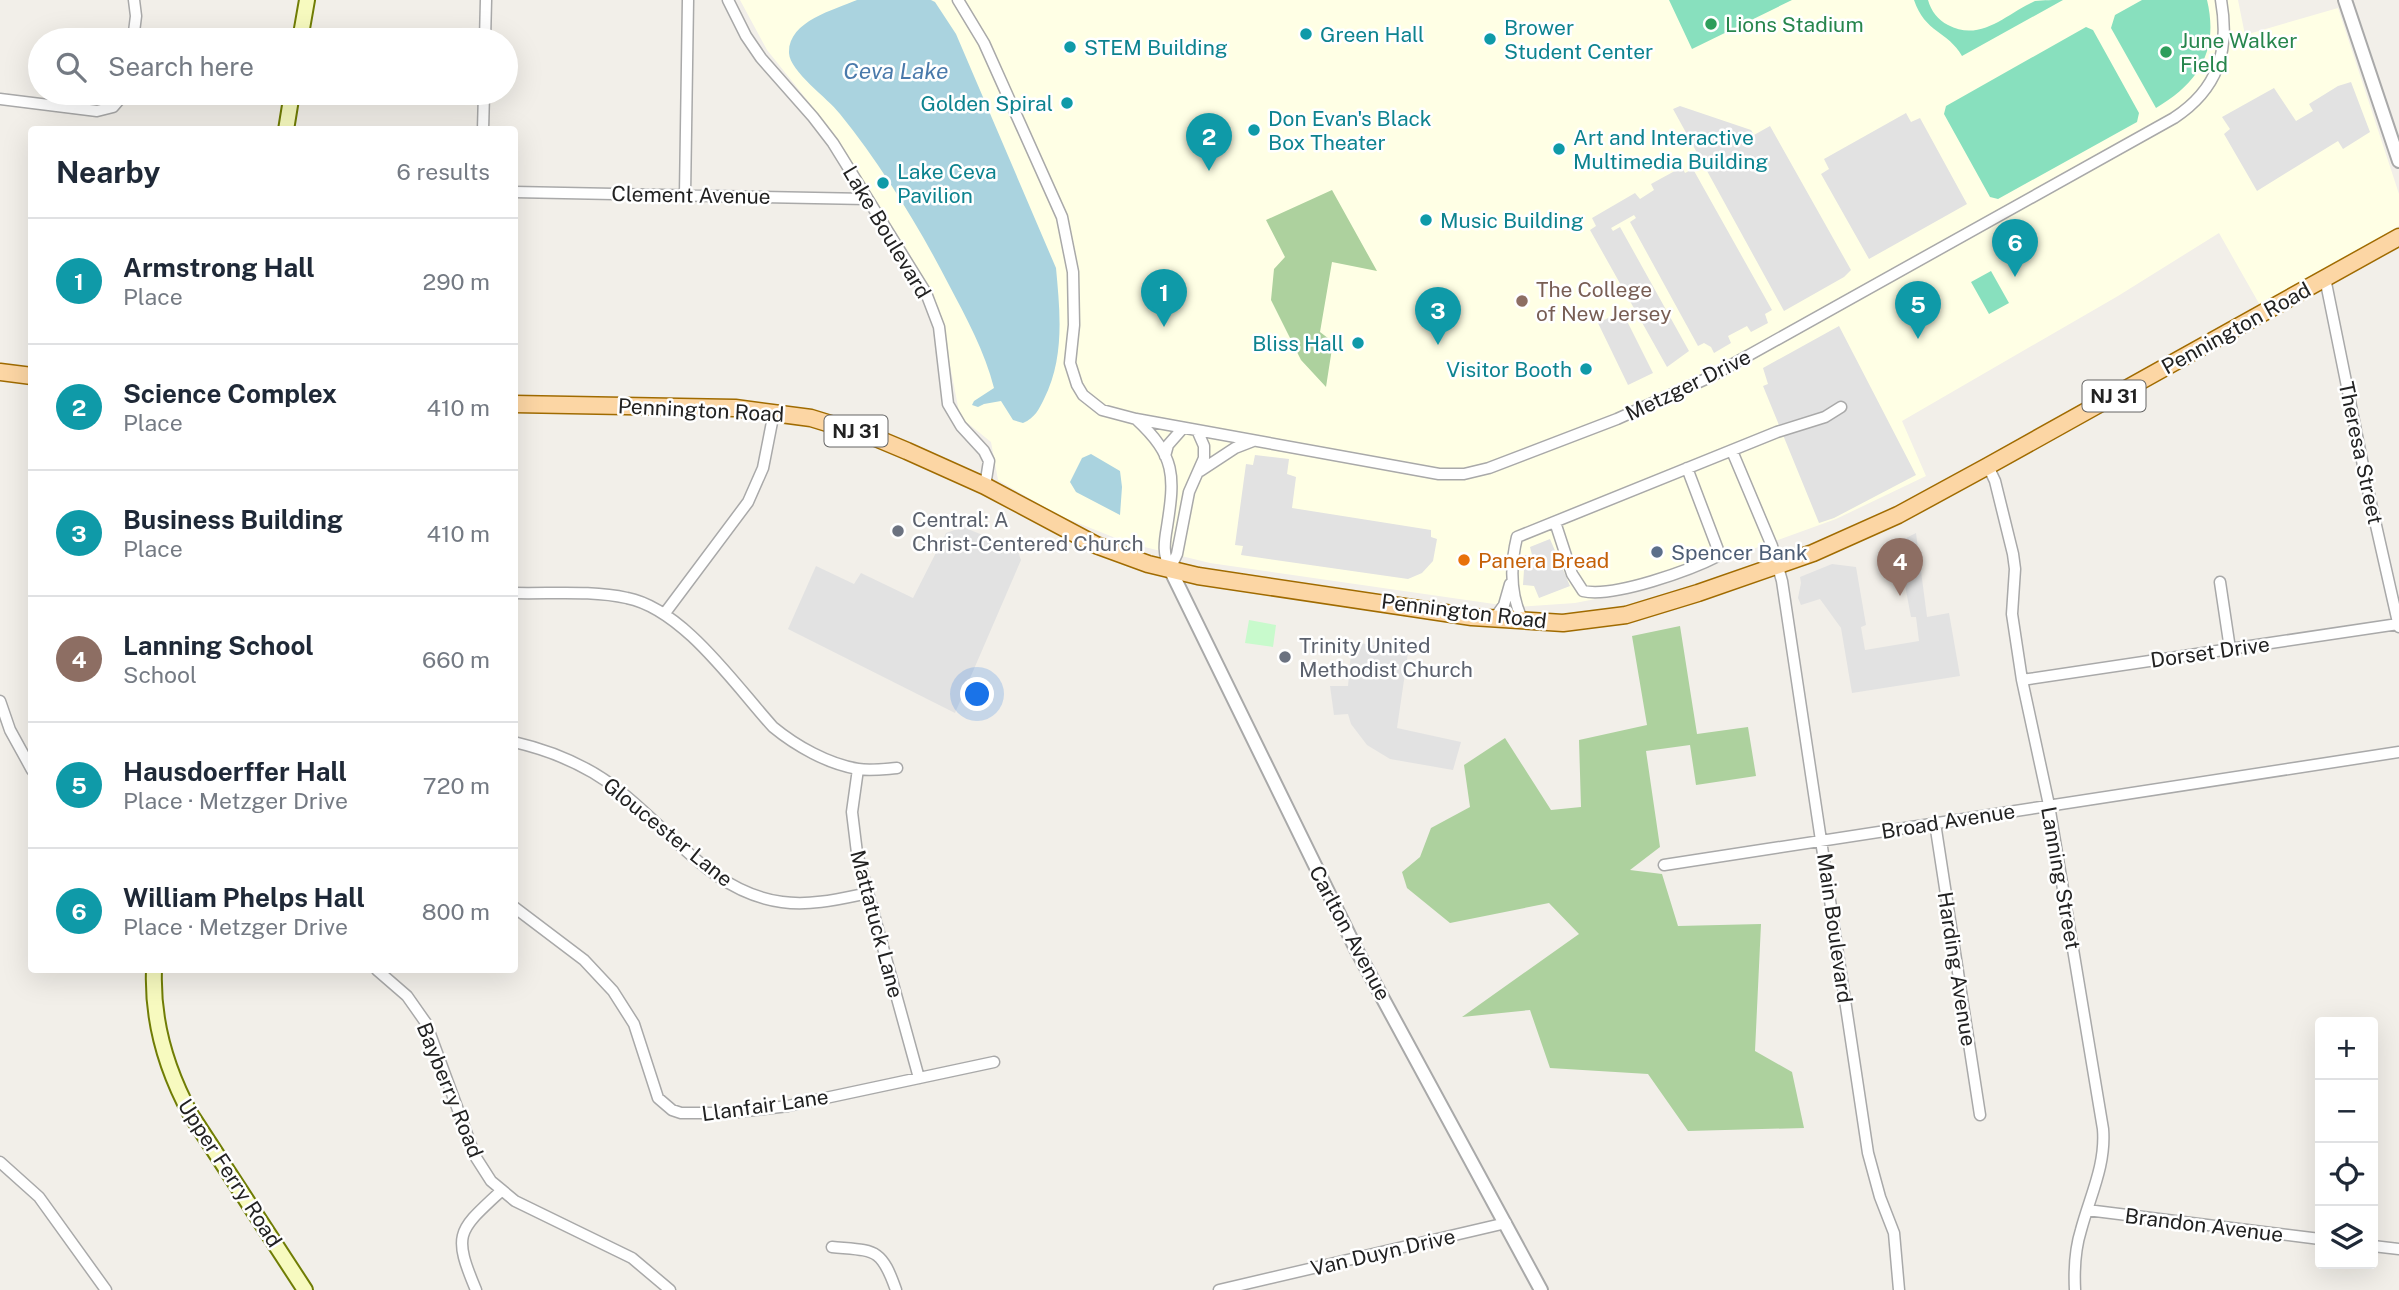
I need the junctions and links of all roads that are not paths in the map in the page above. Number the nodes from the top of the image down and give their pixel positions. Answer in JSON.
{"nodes":[{"id":1,"x":134,"y":0,"type":"edge"},
{"id":2,"x":307,"y":0,"type":"edge"},
{"id":3,"x":486,"y":0,"type":"edge"},
{"id":4,"x":688,"y":0,"type":"edge"},
{"id":5,"x":727,"y":0,"type":"edge"},
{"id":6,"x":958,"y":0,"type":"edge"},
{"id":7,"x":2221,"y":0,"type":"edge"},
{"id":8,"x":2345,"y":0,"type":"edge"},
{"id":9,"x":134,"y":28,"type":"edge"},
{"id":10,"x":302,"y":28,"type":"edge"},
{"id":11,"x":485,"y":28,"type":"edge"},
{"id":12,"x":0,"y":99,"type":"edge"},
{"id":13,"x":28,"y":102,"type":"edge"},
{"id":14,"x":48,"y":105,"type":"edge"},
{"id":15,"x":115,"y":105,"type":"edge"},
{"id":16,"x":290,"y":105,"type":"edge"},
{"id":17,"x":484,"y":105,"type":"edge"},
{"id":18,"x":287,"y":126,"type":"edge"},
{"id":19,"x":484,"y":126,"type":"edge"},
{"id":20,"x":2399,"y":162,"type":"edge"},
{"id":21,"x":518,"y":192,"type":"edge"},
{"id":22,"x":685,"y":195,"type":"junction"},
{"id":23,"x":867,"y":199,"type":"junction"},
{"id":24,"x":2399,"y":237,"type":"edge"},
{"id":25,"x":2325,"y":278,"type":"junction"},
{"id":26,"x":0,"y":372,"type":"edge"},
{"id":27,"x":28,"y":376,"type":"edge"},
{"id":28,"x":518,"y":404,"type":"edge"},
{"id":29,"x":1841,"y":407,"type":"dead end"},
{"id":30,"x":774,"y":412,"type":"junction"},
{"id":31,"x":1136,"y":419,"type":"junction"},
{"id":32,"x":1183,"y":428,"type":"junction"},
{"id":33,"x":1197,"y":430,"type":"junction"},
{"id":34,"x":1253,"y":441,"type":"junction"},
{"id":35,"x":1732,"y":451,"type":"junction"},
{"id":36,"x":1166,"y":457,"type":"junction"},
{"id":37,"x":1988,"y":466,"type":"junction"},
{"id":38,"x":1687,"y":468,"type":"junction"},
{"id":39,"x":1199,"y":471,"type":"junction"},
{"id":40,"x":985,"y":486,"type":"junction"},
{"id":41,"x":1555,"y":522,"type":"junction"},
{"id":42,"x":1778,"y":564,"type":"junction"},
{"id":43,"x":1170,"y":569,"type":"junction"},
{"id":44,"x":1511,"y":581,"type":"junction"},
{"id":45,"x":2220,"y":582,"type":"dead end"},
{"id":46,"x":518,"y":593,"type":"edge"},
{"id":47,"x":665,"y":613,"type":"junction"},
{"id":48,"x":1494,"y":619,"type":"junction"},
{"id":49,"x":1523,"y":621,"type":"junction"},
{"id":50,"x":2399,"y":625,"type":"edge"},
{"id":51,"x":2230,"y":649,"type":"junction"},
{"id":52,"x":2022,"y":680,"type":"junction"},
{"id":53,"x":0,"y":701,"type":"edge"},
{"id":54,"x":518,"y":743,"type":"edge"},
{"id":55,"x":2399,"y":752,"type":"edge"},
{"id":56,"x":28,"y":763,"type":"edge"},
{"id":57,"x":897,"y":768,"type":"dead end"},
{"id":58,"x":858,"y":769,"type":"junction"},
{"id":59,"x":2049,"y":805,"type":"junction"},
{"id":60,"x":1935,"y":823,"type":"junction"},
{"id":61,"x":1822,"y":840,"type":"junction"},
{"id":62,"x":1664,"y":864,"type":"dead end"},
{"id":63,"x":868,"y":893,"type":"junction"},
{"id":64,"x":518,"y":910,"type":"edge"},
{"id":65,"x":154,"y":973,"type":"edge"},
{"id":66,"x":380,"y":973,"type":"edge"},
{"id":67,"x":994,"y":1062,"type":"dead end"},
{"id":68,"x":919,"y":1078,"type":"junction"},
{"id":69,"x":1980,"y":1115,"type":"dead end"},
{"id":70,"x":0,"y":1162,"type":"edge"},
{"id":71,"x":501,"y":1191,"type":"junction"},
{"id":72,"x":2087,"y":1210,"type":"junction"},
{"id":73,"x":1506,"y":1223,"type":"junction"},
{"id":74,"x":2315,"y":1238,"type":"edge"},
{"id":75,"x":832,"y":1247,"type":"dead end"},
{"id":76,"x":2378,"y":1247,"type":"edge"},
{"id":77,"x":2399,"y":1249,"type":"edge"},
{"id":78,"x":106,"y":1290,"type":"edge"},
{"id":79,"x":305,"y":1290,"type":"edge"},
{"id":80,"x":476,"y":1290,"type":"edge"},
{"id":81,"x":670,"y":1290,"type":"edge"},
{"id":82,"x":896,"y":1290,"type":"edge"},
{"id":83,"x":1219,"y":1290,"type":"edge"},
{"id":84,"x":1542,"y":1290,"type":"edge"},
{"id":85,"x":1899,"y":1290,"type":"edge"},
{"id":86,"x":2075,"y":1290,"type":"edge"}],
"edges":[{"from":1,"to":9,"type":"street"},
{"from":2,"to":10,"type":"main road"},
{"from":3,"to":11,"type":"street"},
{"from":4,"to":22,"type":"street"},
{"from":5,"to":23,"type":"street","name":"Lake Boulevard"},
{"from":6,"to":31,"type":"street","name":"Metzger Drive"},
{"from":7,"to":34,"type":"street","name":"Metzger Drive"},
{"from":8,"to":20,"type":"street"},
{"from":12,"to":13,"type":"street"},
{"from":14,"to":15,"type":"street"},
{"from":16,"to":18,"type":"main road"},
{"from":17,"to":19,"type":"street"},
{"from":21,"to":22,"type":"street","name":"Clement Avenue"},
{"from":22,"to":23,"type":"street","name":"Clement Avenue"},
{"from":23,"to":40,"type":"street","name":"Lake Boulevard"},
{"from":24,"to":25,"type":"main road","name":"Pennington Road","number":"NJ 31"},
{"from":25,"to":37,"type":"main road","name":"Pennington Road","number":"NJ 31"},
{"from":25,"to":50,"type":"street","name":"Theresa Street"},
{"from":26,"to":27,"type":"main road"},
{"from":28,"to":30,"type":"main road","name":"Pennington Road","number":"NJ 31"},
{"from":29,"to":35,"type":"street"},
{"from":30,"to":40,"type":"main road","name":"Pennington Road","number":"NJ 31"},
{"from":30,"to":47,"type":"street"},
{"from":31,"to":32,"type":"street","name":"Metzger Drive"},
{"from":31,"to":36,"type":"street"},
{"from":32,"to":33,"type":"street","name":"Metzger Drive"},
{"from":32,"to":36,"type":"street"},
{"from":33,"to":34,"type":"street","name":"Metzger Drive"},
{"from":33,"to":39,"type":"street"},
{"from":34,"to":39,"type":"street"},
{"from":35,"to":38,"type":"street"},
{"from":35,"to":42,"type":"street","name":"Main Boulevard"},
{"from":36,"to":43,"type":"street"},
{"from":37,"to":42,"type":"main road","name":"Pennington Road","number":"NJ 31"},
{"from":37,"to":52,"type":"street","name":"Lanning Street"},
{"from":38,"to":41,"type":"street"},
{"from":38,"to":41,"type":"street"},
{"from":39,"to":43,"type":"street"},
{"from":40,"to":43,"type":"main road","name":"Pennington Road","number":"NJ 31"},
{"from":41,"to":44,"type":"street"},
{"from":42,"to":49,"type":"main road","name":"Pennington Road","number":"NJ 31"},
{"from":42,"to":61,"type":"street","name":"Main Boulevard"},
{"from":43,"to":48,"type":"main road","name":"Pennington Road","number":"NJ 31"},
{"from":43,"to":73,"type":"street","name":"Carlton Avenue"},
{"from":44,"to":48,"type":"street"},
{"from":44,"to":49,"type":"street"},
{"from":45,"to":51,"type":"street"},
{"from":46,"to":47,"type":"street"},
{"from":47,"to":58,"type":"street"},
{"from":48,"to":49,"type":"main road","name":"Pennington Road","number":"NJ 31"},
{"from":50,"to":51,"type":"street","name":"Dorset Drive"},
{"from":51,"to":52,"type":"street","name":"Dorset Drive"},
{"from":52,"to":59,"type":"street","name":"Lanning Street"},
{"from":53,"to":56,"type":"street"},
{"from":54,"to":63,"type":"street","name":"Gloucester Lane"},
{"from":55,"to":59,"type":"street","name":"Broad Avenue"},
{"from":57,"to":58,"type":"street"},
{"from":58,"to":63,"type":"street","name":"Mattatuck Lane"},
{"from":59,"to":60,"type":"street","name":"Broad Avenue"},
{"from":59,"to":72,"type":"street","name":"Lanning Street"},
{"from":60,"to":61,"type":"street","name":"Broad Avenue"},
{"from":60,"to":69,"type":"street","name":"Harding Avenue"},
{"from":61,"to":62,"type":"street","name":"Broad Avenue"},
{"from":61,"to":85,"type":"street","name":"Main Boulevard"},
{"from":63,"to":68,"type":"street","name":"Mattatuck Lane"},
{"from":64,"to":68,"type":"street","name":"Llanfair Lane"},
{"from":65,"to":79,"type":"main road","name":"Upper Ferry Road"},
{"from":66,"to":71,"type":"street","name":"Bayberry Road"},
{"from":67,"to":68,"type":"street","name":"Llanfair Lane"},
{"from":70,"to":78,"type":"street"},
{"from":71,"to":80,"type":"street"},
{"from":71,"to":81,"type":"street","name":"Bayberry Road"},
{"from":72,"to":74,"type":"street","name":"Brandon Avenue"},
{"from":72,"to":86,"type":"street","name":"Lanning Street"},
{"from":73,"to":83,"type":"street","name":"Van Duyn Drive"},
{"from":73,"to":84,"type":"street","name":"Carlton Avenue"},
{"from":75,"to":82,"type":"street"},
{"from":76,"to":77,"type":"street"}]}
